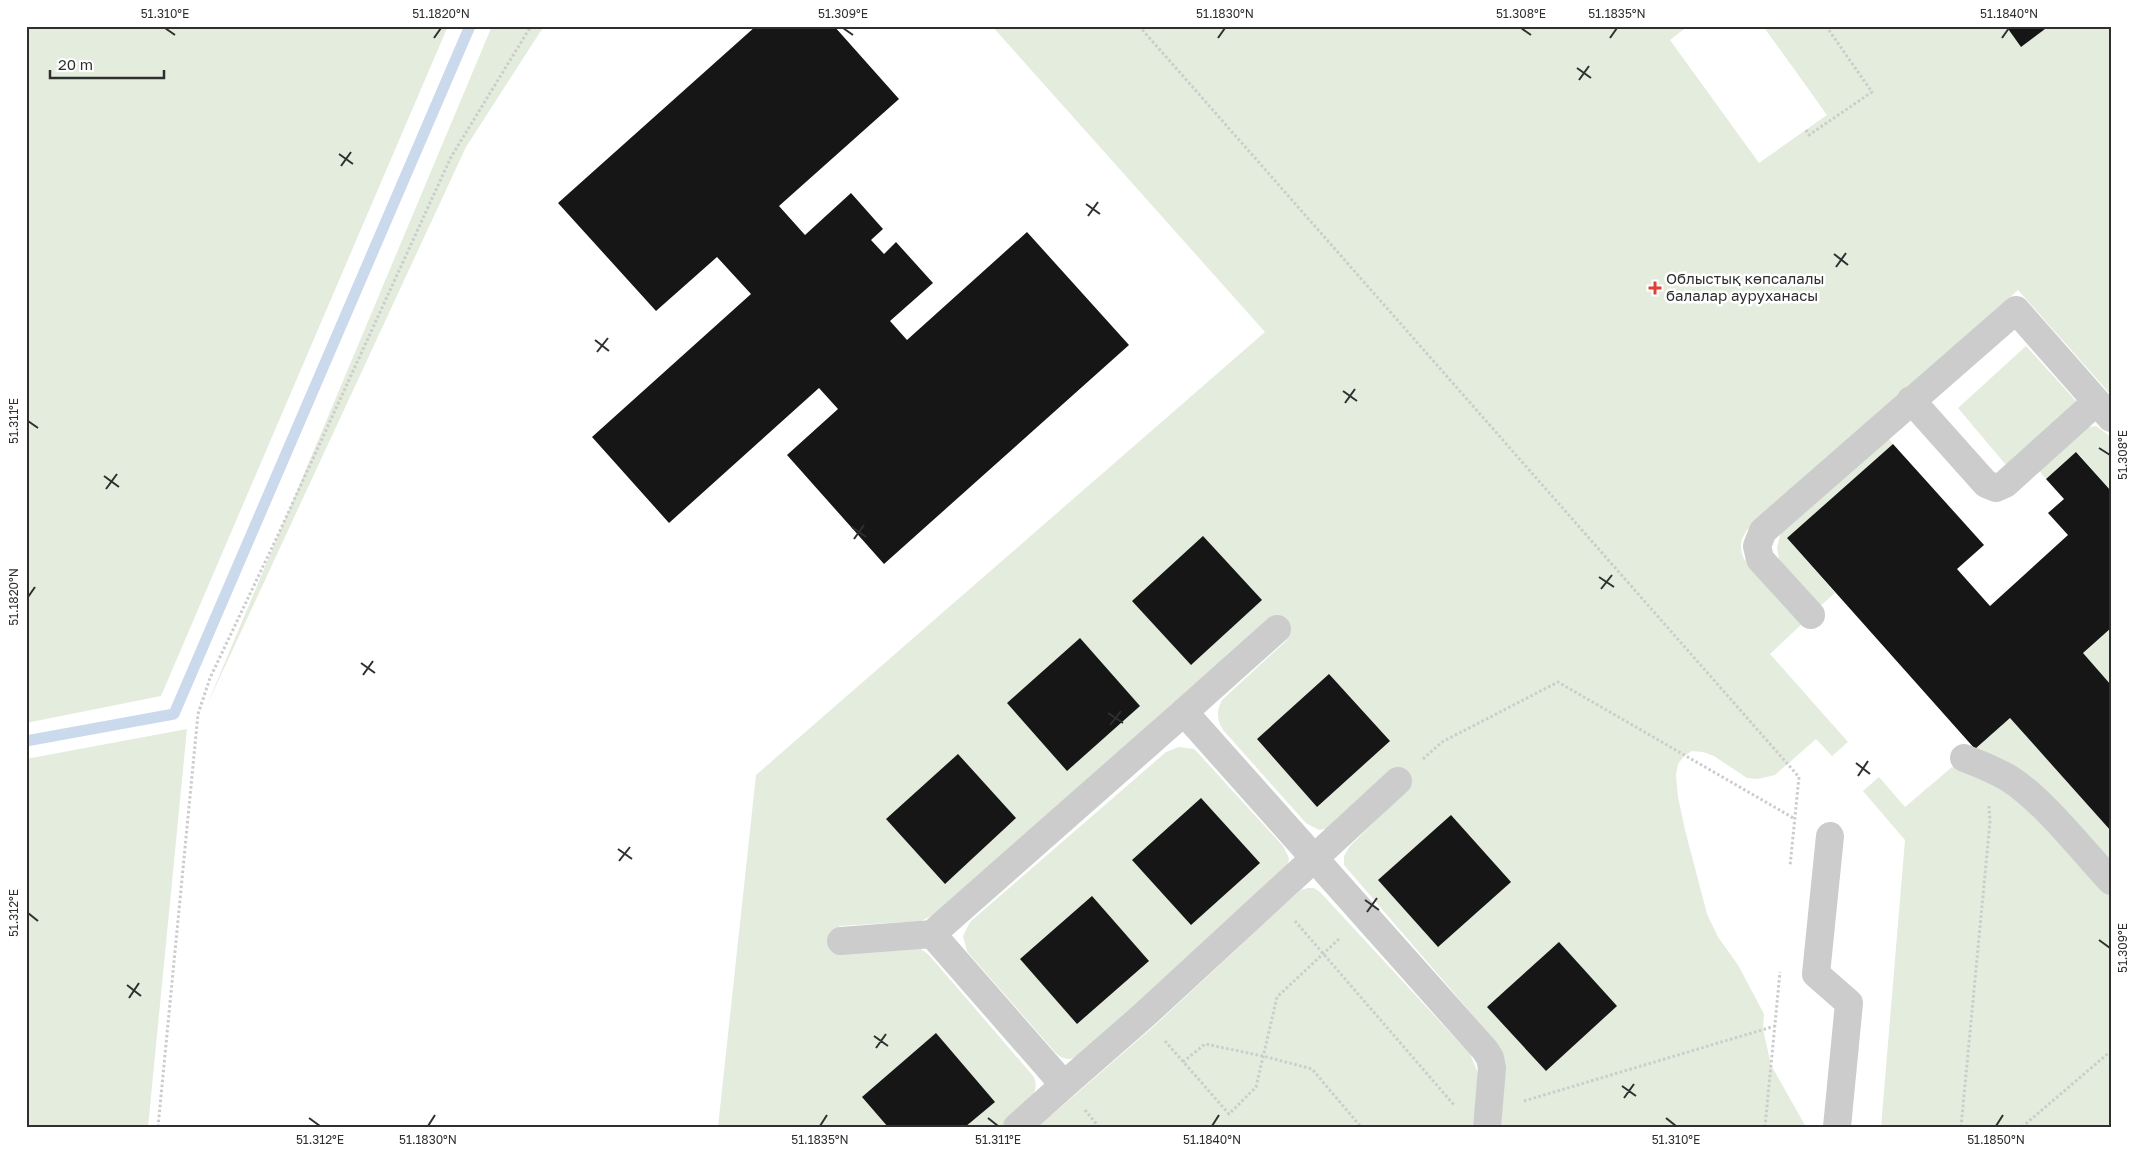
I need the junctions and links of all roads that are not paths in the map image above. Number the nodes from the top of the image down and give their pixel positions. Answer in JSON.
{"nodes":[{"id":1,"x":1911,"y":400,"type":"junction"},
{"id":2,"x":2104,"y":410,"type":"edge"},
{"id":3,"x":1811,"y":615,"type":"dead end"},
{"id":4,"x":1277,"y":629,"type":"dead end"},
{"id":5,"x":1184,"y":712,"type":"junction"},
{"id":6,"x":1975,"y":762,"type":"road end"},
{"id":7,"x":1398,"y":780,"type":"road end"},
{"id":8,"x":1830,"y":836,"type":"dead end"},
{"id":9,"x":1315,"y":858,"type":"junction"},
{"id":10,"x":2111,"y":881,"type":"edge"},
{"id":11,"x":932,"y":934,"type":"junction"},
{"id":12,"x":841,"y":941,"type":"dead end"},
{"id":13,"x":1064,"y":1085,"type":"junction"},
{"id":14,"x":1488,"y":1119,"type":"edge"},
{"id":15,"x":1017,"y":1127,"type":"edge"},
{"id":16,"x":1837,"y":1127,"type":"edge"}],
"edges":[{"from":1,"to":2,"type":"lane"},
{"from":1,"to":2,"type":"lane"},
{"from":1,"to":3,"type":"lane"},
{"from":4,"to":5,"type":"lane"},
{"from":5,"to":9,"type":"lane"},
{"from":5,"to":11,"type":"lane"},
{"from":6,"to":10,"type":"lane"},
{"from":7,"to":9,"type":"lane"},
{"from":8,"to":16,"type":"lane"},
{"from":9,"to":13,"type":"lane"},
{"from":9,"to":14,"type":"lane"},
{"from":11,"to":12,"type":"lane"},
{"from":11,"to":13,"type":"lane"},
{"from":13,"to":15,"type":"lane"}]}
